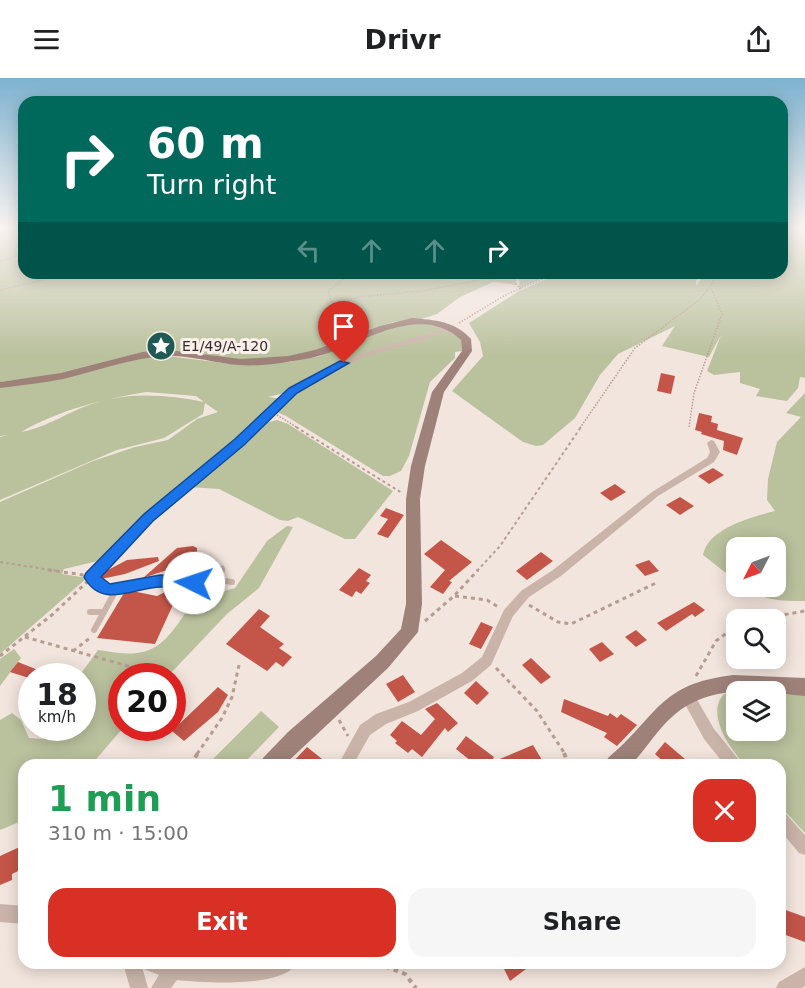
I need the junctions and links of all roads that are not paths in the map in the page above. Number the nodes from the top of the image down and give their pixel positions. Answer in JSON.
{"nodes":[{"id":1,"x":451,"y":327,"type":"junction"},
{"id":2,"x":0,"y":385,"type":"edge"},
{"id":3,"x":271,"y":413,"type":"joint"},
{"id":4,"x":711,"y":443,"type":"dead end"},
{"id":5,"x":222,"y":568,"type":"dead end"},
{"id":6,"x":219,"y":580,"type":"junction"},
{"id":7,"x":232,"y":582,"type":"dead end"},
{"id":8,"x":116,"y":590,"type":"junction"},
{"id":9,"x":90,"y":612,"type":"dead end"},
{"id":10,"x":104,"y":612,"type":"junction"},
{"id":11,"x":94,"y":630,"type":"road end"},
{"id":12,"x":805,"y":687,"type":"edge"},
{"id":13,"x":687,"y":695,"type":"junction"},
{"id":14,"x":276,"y":759,"type":"edge"},
{"id":15,"x":348,"y":759,"type":"edge"},
{"id":16,"x":622,"y":759,"type":"edge"},
{"id":17,"x":729,"y":759,"type":"edge"},
{"id":18,"x":786,"y":825,"type":"edge"},
{"id":19,"x":805,"y":847,"type":"edge"},
{"id":20,"x":0,"y":913,"type":"edge"},
{"id":21,"x":18,"y":914,"type":"edge"},
{"id":22,"x":134,"y":969,"type":"edge"},
{"id":23,"x":167,"y":969,"type":"edge"},
{"id":24,"x":278,"y":969,"type":"edge"},
{"id":25,"x":173,"y":971,"type":"junction"},
{"id":26,"x":805,"y":976,"type":"edge"},
{"id":27,"x":139,"y":988,"type":"edge"},
{"id":28,"x":160,"y":988,"type":"edge"},
{"id":29,"x":785,"y":988,"type":"edge"}],
"edges":[{"from":1,"to":2,"type":"street"},
{"from":1,"to":3,"type":"lane"},
{"from":1,"to":14,"type":"street"},
{"from":3,"to":8,"type":"lane"},
{"from":4,"to":15,"type":"street"},
{"from":5,"to":6,"type":"lane"},
{"from":6,"to":7,"type":"lane"},
{"from":6,"to":8,"type":"lane"},
{"from":8,"to":10,"type":"lane"},
{"from":9,"to":10,"type":"lane"},
{"from":10,"to":11,"type":"lane"},
{"from":12,"to":13,"type":"street"},
{"from":13,"to":16,"type":"street"},
{"from":13,"to":17,"type":"street"},
{"from":18,"to":19,"type":"street"},
{"from":20,"to":21,"type":"street"},
{"from":22,"to":27,"type":"street"},
{"from":23,"to":25,"type":"street"},
{"from":24,"to":25,"type":"street"},
{"from":25,"to":28,"type":"street"},
{"from":26,"to":29,"type":"street"}]}
